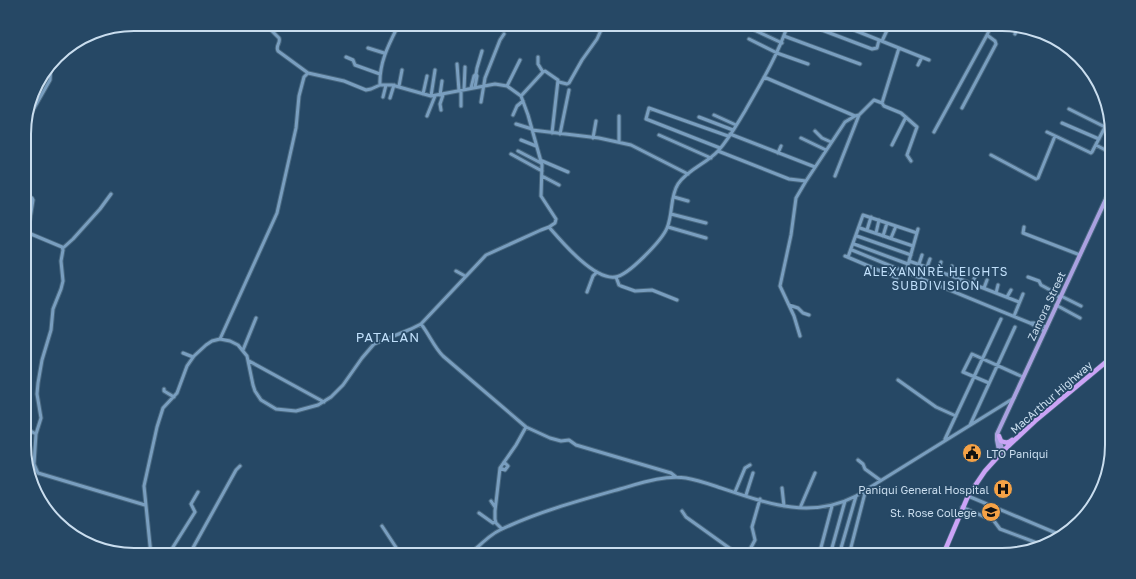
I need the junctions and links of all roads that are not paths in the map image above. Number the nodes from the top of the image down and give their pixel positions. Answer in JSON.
{"nodes":[{"id":1,"x":272,"y":31,"type":"edge"},
{"id":2,"x":395,"y":31,"type":"edge"},
{"id":3,"x":601,"y":31,"type":"edge"},
{"id":4,"x":756,"y":31,"type":"edge"},
{"id":5,"x":786,"y":31,"type":"edge"},
{"id":6,"x":824,"y":31,"type":"edge"},
{"id":7,"x":856,"y":31,"type":"edge"},
{"id":8,"x":886,"y":31,"type":"edge"},
{"id":9,"x":989,"y":31,"type":"edge"},
{"id":10,"x":504,"y":34,"type":"dead end"},
{"id":11,"x":987,"y":35,"type":"junction"},
{"id":12,"x":784,"y":36,"type":"junction"},
{"id":13,"x":749,"y":38,"type":"dead end"},
{"id":14,"x":881,"y":41,"type":"junction"},
{"id":15,"x":782,"y":43,"type":"junction"},
{"id":16,"x":368,"y":48,"type":"dead end"},
{"id":17,"x":899,"y":48,"type":"junction"},
{"id":18,"x":482,"y":51,"type":"dead end"},
{"id":19,"x":384,"y":53,"type":"junction"},
{"id":20,"x":777,"y":53,"type":"junction"},
{"id":21,"x":346,"y":57,"type":"dead end"},
{"id":22,"x":922,"y":57,"type":"junction"},
{"id":23,"x":538,"y":58,"type":"dead end"},
{"id":24,"x":520,"y":60,"type":"dead end"},
{"id":25,"x":929,"y":60,"type":"dead end"},
{"id":26,"x":457,"y":64,"type":"dead end"},
{"id":27,"x":808,"y":64,"type":"dead end"},
{"id":28,"x":860,"y":64,"type":"dead end"},
{"id":29,"x":918,"y":65,"type":"dead end"},
{"id":30,"x":465,"y":67,"type":"dead end"},
{"id":31,"x":402,"y":70,"type":"dead end"},
{"id":32,"x":434,"y":70,"type":"dead end"},
{"id":33,"x":308,"y":72,"type":"junction"},
{"id":34,"x":543,"y":72,"type":"junction"},
{"id":35,"x":50,"y":74,"type":"edge"},
{"id":36,"x":380,"y":74,"type":"junction"},
{"id":37,"x":426,"y":76,"type":"dead end"},
{"id":38,"x":764,"y":77,"type":"junction"},
{"id":39,"x":442,"y":81,"type":"dead end"},
{"id":40,"x":559,"y":82,"type":"junction"},
{"id":41,"x":386,"y":84,"type":"junction"},
{"id":42,"x":380,"y":85,"type":"junction"},
{"id":43,"x":394,"y":85,"type":"junction"},
{"id":44,"x":485,"y":85,"type":"junction"},
{"id":45,"x":399,"y":86,"type":"junction"},
{"id":46,"x":507,"y":86,"type":"junction"},
{"id":47,"x":473,"y":88,"type":"junction"},
{"id":48,"x":569,"y":90,"type":"dead end"},
{"id":49,"x":461,"y":91,"type":"junction"},
{"id":50,"x":424,"y":94,"type":"junction"},
{"id":51,"x":442,"y":95,"type":"junction"},
{"id":52,"x":433,"y":96,"type":"junction"},
{"id":53,"x":521,"y":96,"type":"junction"},
{"id":54,"x":382,"y":97,"type":"dead end"},
{"id":55,"x":390,"y":98,"type":"dead end"},
{"id":56,"x":523,"y":101,"type":"junction"},
{"id":57,"x":481,"y":102,"type":"dead end"},
{"id":58,"x":882,"y":103,"type":"junction"},
{"id":59,"x":461,"y":106,"type":"dead end"},
{"id":60,"x":35,"y":108,"type":"edge"},
{"id":61,"x":962,"y":108,"type":"dead end"},
{"id":62,"x":1069,"y":109,"type":"dead end"},
{"id":63,"x":440,"y":110,"type":"dead end"},
{"id":64,"x":513,"y":115,"type":"dead end"},
{"id":65,"x":714,"y":115,"type":"dead end"},
{"id":66,"x":859,"y":115,"type":"junction"},
{"id":67,"x":427,"y":116,"type":"dead end"},
{"id":68,"x":619,"y":116,"type":"dead end"},
{"id":69,"x":855,"y":116,"type":"junction"},
{"id":70,"x":699,"y":117,"type":"dead end"},
{"id":71,"x":906,"y":117,"type":"junction"},
{"id":72,"x":596,"y":121,"type":"dead end"},
{"id":73,"x":1062,"y":123,"type":"dead end"},
{"id":74,"x":516,"y":124,"type":"dead end"},
{"id":75,"x":736,"y":125,"type":"junction"},
{"id":76,"x":1104,"y":127,"type":"edge"},
{"id":77,"x":532,"y":129,"type":"junction"},
{"id":78,"x":1105,"y":129,"type":"edge"},
{"id":79,"x":733,"y":130,"type":"junction"},
{"id":80,"x":815,"y":131,"type":"dead end"},
{"id":81,"x":934,"y":132,"type":"dead end"},
{"id":82,"x":1047,"y":132,"type":"dead end"},
{"id":83,"x":552,"y":133,"type":"junction"},
{"id":84,"x":560,"y":134,"type":"junction"},
{"id":85,"x":659,"y":135,"type":"dead end"},
{"id":86,"x":729,"y":135,"type":"junction"},
{"id":87,"x":1055,"y":136,"type":"junction"},
{"id":88,"x":593,"y":138,"type":"junction"},
{"id":89,"x":801,"y":138,"type":"dead end"},
{"id":90,"x":1099,"y":139,"type":"junction"},
{"id":91,"x":522,"y":140,"type":"dead end"},
{"id":92,"x":619,"y":142,"type":"junction"},
{"id":93,"x":831,"y":142,"type":"junction"},
{"id":94,"x":1096,"y":144,"type":"junction"},
{"id":95,"x":892,"y":145,"type":"dead end"},
{"id":96,"x":536,"y":146,"type":"junction"},
{"id":97,"x":781,"y":146,"type":"dead end"},
{"id":98,"x":719,"y":149,"type":"junction"},
{"id":99,"x":1105,"y":149,"type":"edge"},
{"id":100,"x":826,"y":150,"type":"junction"},
{"id":101,"x":518,"y":151,"type":"dead end"},
{"id":102,"x":778,"y":153,"type":"junction"},
{"id":103,"x":511,"y":154,"type":"dead end"},
{"id":104,"x":991,"y":155,"type":"dead end"},
{"id":105,"x":711,"y":158,"type":"junction"},
{"id":106,"x":911,"y":161,"type":"dead end"},
{"id":107,"x":541,"y":162,"type":"junction"},
{"id":108,"x":815,"y":167,"type":"junction"},
{"id":109,"x":542,"y":171,"type":"junction"},
{"id":110,"x":568,"y":172,"type":"dead end"},
{"id":111,"x":688,"y":174,"type":"junction"},
{"id":112,"x":542,"y":176,"type":"junction"},
{"id":113,"x":835,"y":176,"type":"dead end"},
{"id":114,"x":806,"y":181,"type":"junction"},
{"id":115,"x":559,"y":185,"type":"dead end"},
{"id":116,"x":111,"y":194,"type":"dead end"},
{"id":117,"x":674,"y":197,"type":"junction"},
{"id":118,"x":31,"y":198,"type":"edge"},
{"id":119,"x":688,"y":201,"type":"dead end"},
{"id":120,"x":1105,"y":201,"type":"edge"},
{"id":121,"x":31,"y":212,"type":"edge"},
{"id":122,"x":671,"y":214,"type":"junction"},
{"id":123,"x":872,"y":217,"type":"junction"},
{"id":124,"x":879,"y":220,"type":"junction"},
{"id":125,"x":706,"y":223,"type":"dead end"},
{"id":126,"x":887,"y":223,"type":"junction"},
{"id":127,"x":896,"y":226,"type":"junction"},
{"id":128,"x":668,"y":227,"type":"junction"},
{"id":129,"x":549,"y":228,"type":"junction"},
{"id":130,"x":860,"y":228,"type":"junction"},
{"id":131,"x":1024,"y":228,"type":"dead end"},
{"id":132,"x":867,"y":230,"type":"junction"},
{"id":133,"x":876,"y":233,"type":"junction"},
{"id":134,"x":31,"y":234,"type":"edge"},
{"id":135,"x":857,"y":236,"type":"junction"},
{"id":136,"x":883,"y":236,"type":"junction"},
{"id":137,"x":706,"y":238,"type":"dead end"},
{"id":138,"x":891,"y":238,"type":"junction"},
{"id":139,"x":854,"y":244,"type":"junction"},
{"id":140,"x":913,"y":246,"type":"junction"},
{"id":141,"x":63,"y":248,"type":"junction"},
{"id":142,"x":852,"y":250,"type":"junction"},
{"id":143,"x":911,"y":255,"type":"junction"},
{"id":144,"x":922,"y":255,"type":"dead end"},
{"id":145,"x":1080,"y":255,"type":"junction"},
{"id":146,"x":930,"y":259,"type":"dead end"},
{"id":147,"x":941,"y":262,"type":"dead end"},
{"id":148,"x":909,"y":263,"type":"junction"},
{"id":149,"x":919,"y":264,"type":"junction"},
{"id":150,"x":952,"y":266,"type":"dead end"},
{"id":151,"x":927,"y":267,"type":"junction"},
{"id":152,"x":898,"y":269,"type":"junction"},
{"id":153,"x":456,"y":270,"type":"dead end"},
{"id":154,"x":938,"y":271,"type":"junction"},
{"id":155,"x":963,"y":271,"type":"dead end"},
{"id":156,"x":597,"y":272,"type":"junction"},
{"id":157,"x":906,"y":272,"type":"junction"},
{"id":158,"x":949,"y":275,"type":"junction"},
{"id":159,"x":465,"y":276,"type":"junction"},
{"id":160,"x":616,"y":277,"type":"junction"},
{"id":161,"x":975,"y":277,"type":"dead end"},
{"id":162,"x":1028,"y":277,"type":"dead end"},
{"id":163,"x":960,"y":279,"type":"junction"},
{"id":164,"x":987,"y":280,"type":"dead end"},
{"id":165,"x":972,"y":283,"type":"junction"},
{"id":166,"x":998,"y":284,"type":"dead end"},
{"id":167,"x":984,"y":288,"type":"junction"},
{"id":168,"x":1011,"y":290,"type":"dead end"},
{"id":169,"x":588,"y":292,"type":"dead end"},
{"id":170,"x":956,"y":292,"type":"junction"},
{"id":171,"x":996,"y":293,"type":"junction"},
{"id":172,"x":1023,"y":294,"type":"dead end"},
{"id":173,"x":1007,"y":297,"type":"junction"},
{"id":174,"x":1060,"y":297,"type":"junction"},
{"id":175,"x":677,"y":300,"type":"dead end"},
{"id":176,"x":1019,"y":302,"type":"junction"},
{"id":177,"x":789,"y":305,"type":"junction"},
{"id":178,"x":1056,"y":305,"type":"junction"},
{"id":179,"x":1081,"y":306,"type":"dead end"},
{"id":180,"x":808,"y":315,"type":"dead end"},
{"id":181,"x":1014,"y":316,"type":"junction"},
{"id":182,"x":256,"y":318,"type":"dead end"},
{"id":183,"x":1080,"y":318,"type":"dead end"},
{"id":184,"x":1001,"y":319,"type":"dead end"},
{"id":185,"x":421,"y":324,"type":"junction"},
{"id":186,"x":1015,"y":327,"type":"dead end"},
{"id":187,"x":1043,"y":328,"type":"junction"},
{"id":188,"x":800,"y":336,"type":"dead end"},
{"id":189,"x":220,"y":339,"type":"junction"},
{"id":190,"x":243,"y":350,"type":"junction"},
{"id":191,"x":183,"y":353,"type":"dead end"},
{"id":192,"x":193,"y":357,"type":"junction"},
{"id":193,"x":982,"y":358,"type":"junction"},
{"id":194,"x":249,"y":361,"type":"junction"},
{"id":195,"x":1105,"y":363,"type":"edge"},
{"id":196,"x":997,"y":365,"type":"junction"},
{"id":197,"x":974,"y":377,"type":"junction"},
{"id":198,"x":1023,"y":377,"type":"junction"},
{"id":199,"x":898,"y":380,"type":"dead end"},
{"id":200,"x":989,"y":383,"type":"junction"},
{"id":201,"x":164,"y":389,"type":"dead end"},
{"id":202,"x":174,"y":397,"type":"junction"},
{"id":203,"x":1014,"y":398,"type":"junction"},
{"id":204,"x":324,"y":402,"type":"junction"},
{"id":205,"x":956,"y":416,"type":"junction"},
{"id":206,"x":970,"y":425,"type":"junction"},
{"id":207,"x":526,"y":427,"type":"junction"},
{"id":208,"x":31,"y":431,"type":"edge"},
{"id":209,"x":36,"y":434,"type":"junction"},
{"id":210,"x":998,"y":434,"type":"junction"},
{"id":211,"x":1019,"y":436,"type":"junction"},
{"id":212,"x":945,"y":440,"type":"junction"},
{"id":213,"x":1001,"y":453,"type":"junction"},
{"id":214,"x":858,"y":460,"type":"dead end"},
{"id":215,"x":504,"y":462,"type":"junction"},
{"id":216,"x":750,"y":465,"type":"dead end"},
{"id":217,"x":240,"y":466,"type":"dead end"},
{"id":218,"x":500,"y":468,"type":"junction"},
{"id":219,"x":753,"y":473,"type":"dead end"},
{"id":220,"x":815,"y":473,"type":"dead end"},
{"id":221,"x":676,"y":477,"type":"junction"},
{"id":222,"x":880,"y":480,"type":"junction"},
{"id":223,"x":782,"y":488,"type":"dead end"},
{"id":224,"x":866,"y":489,"type":"junction"},
{"id":225,"x":198,"y":492,"type":"dead end"},
{"id":226,"x":735,"y":492,"type":"junction"},
{"id":227,"x":746,"y":495,"type":"junction"},
{"id":228,"x":856,"y":496,"type":"junction"},
{"id":229,"x":968,"y":496,"type":"junction"},
{"id":230,"x":760,"y":499,"type":"junction"},
{"id":231,"x":491,"y":501,"type":"dead end"},
{"id":232,"x":845,"y":502,"type":"junction"},
{"id":233,"x":145,"y":505,"type":"junction"},
{"id":234,"x":784,"y":506,"type":"junction"},
{"id":235,"x":832,"y":506,"type":"junction"},
{"id":236,"x":495,"y":507,"type":"junction"},
{"id":237,"x":962,"y":507,"type":"junction"},
{"id":238,"x":800,"y":508,"type":"junction"},
{"id":239,"x":682,"y":511,"type":"dead end"},
{"id":240,"x":479,"y":513,"type":"dead end"},
{"id":241,"x":495,"y":522,"type":"junction"},
{"id":242,"x":382,"y":526,"type":"dead end"},
{"id":243,"x":502,"y":529,"type":"junction"},
{"id":244,"x":1055,"y":533,"type":"edge"},
{"id":245,"x":1036,"y":542,"type":"edge"},
{"id":246,"x":150,"y":548,"type":"edge"},
{"id":247,"x":172,"y":548,"type":"edge"},
{"id":248,"x":193,"y":548,"type":"edge"},
{"id":249,"x":396,"y":548,"type":"edge"},
{"id":250,"x":478,"y":548,"type":"edge"},
{"id":251,"x":729,"y":548,"type":"edge"},
{"id":252,"x":751,"y":548,"type":"edge"},
{"id":253,"x":821,"y":548,"type":"edge"},
{"id":254,"x":832,"y":548,"type":"edge"},
{"id":255,"x":841,"y":548,"type":"edge"},
{"id":256,"x":851,"y":548,"type":"edge"},
{"id":257,"x":947,"y":548,"type":"edge"}],
"edges":[{"from":1,"to":33,"type":"street"},
{"from":2,"to":19,"type":"street"},
{"from":3,"to":40,"type":"street"},
{"from":4,"to":15,"type":"street"},
{"from":5,"to":12,"type":"street"},
{"from":6,"to":14,"type":"street"},
{"from":7,"to":14,"type":"street"},
{"from":8,"to":14,"type":"street"},
{"from":9,"to":11,"type":"street"},
{"from":10,"to":44,"type":"street"},
{"from":11,"to":61,"type":"street"},
{"from":11,"to":81,"type":"street"},
{"from":12,"to":15,"type":"street"},
{"from":12,"to":28,"type":"street"},
{"from":13,"to":20,"type":"street"},
{"from":14,"to":17,"type":"street"},
{"from":15,"to":20,"type":"street"},
{"from":16,"to":19,"type":"street"},
{"from":17,"to":22,"type":"street"},
{"from":17,"to":58,"type":"street"},
{"from":18,"to":47,"type":"street"},
{"from":19,"to":36,"type":"street"},
{"from":20,"to":27,"type":"street"},
{"from":20,"to":38,"type":"street"},
{"from":21,"to":36,"type":"street"},
{"from":22,"to":25,"type":"street"},
{"from":22,"to":29,"type":"street"},
{"from":23,"to":34,"type":"street"},
{"from":24,"to":46,"type":"street"},
{"from":26,"to":49,"type":"street"},
{"from":30,"to":49,"type":"street"},
{"from":31,"to":45,"type":"street"},
{"from":32,"to":52,"type":"street"},
{"from":33,"to":42,"type":"street"},
{"from":33,"to":189,"type":"street"},
{"from":34,"to":40,"type":"street"},
{"from":34,"to":53,"type":"street"},
{"from":35,"to":60,"type":"street"},
{"from":36,"to":42,"type":"street"},
{"from":37,"to":50,"type":"street"},
{"from":38,"to":69,"type":"street"},
{"from":38,"to":75,"type":"street"},
{"from":39,"to":51,"type":"street"},
{"from":40,"to":83,"type":"street"},
{"from":41,"to":42,"type":"street"},
{"from":41,"to":43,"type":"street"},
{"from":41,"to":54,"type":"street"},
{"from":43,"to":45,"type":"street"},
{"from":43,"to":55,"type":"street"},
{"from":44,"to":46,"type":"street"},
{"from":44,"to":47,"type":"street"},
{"from":44,"to":57,"type":"street"},
{"from":45,"to":50,"type":"street"},
{"from":46,"to":53,"type":"street"},
{"from":47,"to":49,"type":"street"},
{"from":48,"to":84,"type":"street"},
{"from":49,"to":51,"type":"street"},
{"from":49,"to":59,"type":"street"},
{"from":50,"to":52,"type":"street"},
{"from":51,"to":52,"type":"street"},
{"from":51,"to":63,"type":"street"},
{"from":52,"to":67,"type":"street"},
{"from":53,"to":56,"type":"street"},
{"from":56,"to":64,"type":"street"},
{"from":56,"to":77,"type":"street"},
{"from":58,"to":66,"type":"street"},
{"from":58,"to":71,"type":"street"},
{"from":62,"to":76,"type":"street"},
{"from":65,"to":75,"type":"street"},
{"from":66,"to":69,"type":"street"},
{"from":66,"to":113,"type":"street"},
{"from":68,"to":92,"type":"street"},
{"from":69,"to":93,"type":"street"},
{"from":70,"to":79,"type":"street"},
{"from":71,"to":95,"type":"street"},
{"from":71,"to":106,"type":"street"},
{"from":72,"to":88,"type":"street"},
{"from":73,"to":90,"type":"street"},
{"from":74,"to":77,"type":"street"},
{"from":75,"to":79,"type":"street"},
{"from":77,"to":83,"type":"street"},
{"from":77,"to":96,"type":"street"},
{"from":78,"to":90,"type":"street"},
{"from":79,"to":86,"type":"street"},
{"from":80,"to":93,"type":"street"},
{"from":82,"to":87,"type":"street"},
{"from":83,"to":84,"type":"street"},
{"from":84,"to":88,"type":"street"},
{"from":85,"to":105,"type":"street"},
{"from":86,"to":98,"type":"street"},
{"from":86,"to":98,"type":"street"},
{"from":86,"to":102,"type":"street"},
{"from":87,"to":94,"type":"street"},
{"from":87,"to":104,"type":"street"},
{"from":88,"to":92,"type":"street"},
{"from":89,"to":100,"type":"street"},
{"from":90,"to":94,"type":"street"},
{"from":91,"to":96,"type":"street"},
{"from":92,"to":111,"type":"street"},
{"from":93,"to":100,"type":"street"},
{"from":94,"to":99,"type":"street"},
{"from":96,"to":107,"type":"street"},
{"from":97,"to":102,"type":"street"},
{"from":98,"to":105,"type":"street"},
{"from":98,"to":114,"type":"street"},
{"from":100,"to":108,"type":"street"},
{"from":101,"to":107,"type":"street"},
{"from":102,"to":108,"type":"street"},
{"from":103,"to":109,"type":"street"},
{"from":105,"to":111,"type":"street"},
{"from":107,"to":109,"type":"street"},
{"from":107,"to":110,"type":"street"},
{"from":108,"to":114,"type":"street"},
{"from":109,"to":112,"type":"street"},
{"from":111,"to":117,"type":"street"},
{"from":112,"to":115,"type":"street"},
{"from":112,"to":129,"type":"street"},
{"from":114,"to":177,"type":"street"},
{"from":116,"to":141,"type":"street"},
{"from":117,"to":119,"type":"street"},
{"from":117,"to":122,"type":"street"},
{"from":118,"to":121,"type":"street"},
{"from":120,"to":145,"type":"main road","name":"Zamora Street"},
{"from":122,"to":125,"type":"street"},
{"from":122,"to":128,"type":"street"},
{"from":123,"to":124,"type":"street"},
{"from":123,"to":130,"type":"street"},
{"from":123,"to":132,"type":"street"},
{"from":124,"to":126,"type":"street"},
{"from":124,"to":133,"type":"street"},
{"from":126,"to":127,"type":"street"},
{"from":126,"to":136,"type":"street"},
{"from":127,"to":138,"type":"street"},
{"from":127,"to":140,"type":"street"},
{"from":128,"to":137,"type":"street"},
{"from":128,"to":160,"type":"street"},
{"from":129,"to":156,"type":"street"},
{"from":129,"to":159,"type":"street"},
{"from":130,"to":132,"type":"street"},
{"from":130,"to":135,"type":"street"},
{"from":131,"to":145,"type":"street"},
{"from":132,"to":133,"type":"street"},
{"from":133,"to":136,"type":"street"},
{"from":134,"to":141,"type":"street"},
{"from":135,"to":139,"type":"street"},
{"from":135,"to":143,"type":"street"},
{"from":136,"to":138,"type":"street"},
{"from":138,"to":140,"type":"street"},
{"from":139,"to":142,"type":"street"},
{"from":139,"to":148,"type":"street"},
{"from":140,"to":143,"type":"street"},
{"from":141,"to":209,"type":"street"},
{"from":142,"to":152,"type":"street"},
{"from":142,"to":152,"type":"street"},
{"from":143,"to":148,"type":"street"},
{"from":144,"to":149,"type":"street"},
{"from":145,"to":174,"type":"main road","name":"Zamora Street"},
{"from":146,"to":151,"type":"street"},
{"from":147,"to":154,"type":"street"},
{"from":148,"to":149,"type":"street"},
{"from":148,"to":157,"type":"street"},
{"from":149,"to":151,"type":"street"},
{"from":150,"to":158,"type":"street"},
{"from":151,"to":154,"type":"street"},
{"from":152,"to":157,"type":"street"},
{"from":153,"to":159,"type":"street"},
{"from":154,"to":158,"type":"street"},
{"from":155,"to":163,"type":"street"},
{"from":156,"to":160,"type":"street"},
{"from":156,"to":169,"type":"street"},
{"from":157,"to":170,"type":"street"},
{"from":158,"to":163,"type":"street"},
{"from":159,"to":185,"type":"street"},
{"from":160,"to":175,"type":"street"},
{"from":161,"to":165,"type":"street"},
{"from":162,"to":174,"type":"street"},
{"from":163,"to":165,"type":"street"},
{"from":163,"to":170,"type":"street"},
{"from":164,"to":167,"type":"street"},
{"from":165,"to":167,"type":"street"},
{"from":166,"to":171,"type":"street"},
{"from":167,"to":171,"type":"street"},
{"from":168,"to":173,"type":"street"},
{"from":170,"to":181,"type":"street"},
{"from":171,"to":173,"type":"street"},
{"from":172,"to":176,"type":"street"},
{"from":173,"to":176,"type":"street"},
{"from":174,"to":178,"type":"main road","name":"Zamora Street"},
{"from":174,"to":179,"type":"street"},
{"from":176,"to":181,"type":"street"},
{"from":177,"to":180,"type":"street"},
{"from":177,"to":188,"type":"street"},
{"from":178,"to":183,"type":"street"},
{"from":178,"to":187,"type":"main road","name":"Zamora Street"},
{"from":181,"to":187,"type":"street"},
{"from":182,"to":190,"type":"street"},
{"from":184,"to":193,"type":"street"},
{"from":185,"to":204,"type":"street"},
{"from":185,"to":207,"type":"street"},
{"from":186,"to":196,"type":"street"},
{"from":187,"to":198,"type":"main road","name":"Zamora Street"},
{"from":189,"to":190,"type":"street"},
{"from":189,"to":192,"type":"street"},
{"from":190,"to":194,"type":"street"},
{"from":191,"to":192,"type":"street"},
{"from":192,"to":202,"type":"street"},
{"from":193,"to":196,"type":"street"},
{"from":193,"to":197,"type":"street"},
{"from":193,"to":197,"type":"street"},
{"from":194,"to":204,"type":"street"},
{"from":194,"to":204,"type":"street"},
{"from":195,"to":211,"type":"highway","name":"MacArthur Highway"},
{"from":196,"to":198,"type":"street"},
{"from":196,"to":200,"type":"street"},
{"from":197,"to":200,"type":"street"},
{"from":197,"to":205,"type":"street"},
{"from":198,"to":203,"type":"main road","name":"Zamora Street"},
{"from":199,"to":205,"type":"street"},
{"from":200,"to":206,"type":"street"},
{"from":201,"to":202,"type":"street"},
{"from":202,"to":233,"type":"street"},
{"from":203,"to":206,"type":"street"},
{"from":203,"to":210,"type":"main road","name":"Zamora Street"},
{"from":205,"to":212,"type":"street"},
{"from":206,"to":212,"type":"street"},
{"from":207,"to":215,"type":"street"},
{"from":207,"to":221,"type":"street"},
{"from":208,"to":209,"type":"street"},
{"from":209,"to":233,"type":"street"},
{"from":210,"to":211,"type":"highway"},
{"from":210,"to":213,"type":"main road"},
{"from":211,"to":213,"type":"highway","name":"MacArthur Highway"},
{"from":212,"to":222,"type":"street"},
{"from":213,"to":229,"type":"highway","name":"MacArthur Highway"},
{"from":214,"to":222,"type":"street"},
{"from":215,"to":218,"type":"street"},
{"from":215,"to":218,"type":"street"},
{"from":216,"to":226,"type":"street"},
{"from":217,"to":248,"type":"street"},
{"from":218,"to":236,"type":"street"},
{"from":219,"to":227,"type":"street"},
{"from":220,"to":238,"type":"street"},
{"from":221,"to":226,"type":"street"},
{"from":221,"to":243,"type":"street"},
{"from":222,"to":224,"type":"street"},
{"from":223,"to":234,"type":"street"},
{"from":224,"to":228,"type":"street"},
{"from":224,"to":256,"type":"street"},
{"from":225,"to":247,"type":"street"},
{"from":226,"to":227,"type":"street"},
{"from":227,"to":230,"type":"street"},
{"from":228,"to":232,"type":"street"},
{"from":228,"to":255,"type":"street"},
{"from":229,"to":237,"type":"highway","name":"MacArthur Highway"},
{"from":229,"to":244,"type":"street"},
{"from":230,"to":234,"type":"street"},
{"from":230,"to":252,"type":"street"},
{"from":231,"to":236,"type":"street"},
{"from":232,"to":235,"type":"street"},
{"from":232,"to":254,"type":"street"},
{"from":233,"to":246,"type":"street"},
{"from":234,"to":238,"type":"street"},
{"from":235,"to":238,"type":"street"},
{"from":235,"to":253,"type":"street"},
{"from":236,"to":241,"type":"street"},
{"from":237,"to":245,"type":"street"},
{"from":237,"to":257,"type":"highway","name":"MacArthur Highway"},
{"from":239,"to":251,"type":"street"},
{"from":240,"to":241,"type":"street"},
{"from":241,"to":243,"type":"street"},
{"from":242,"to":249,"type":"street"},
{"from":243,"to":250,"type":"street"}]}
